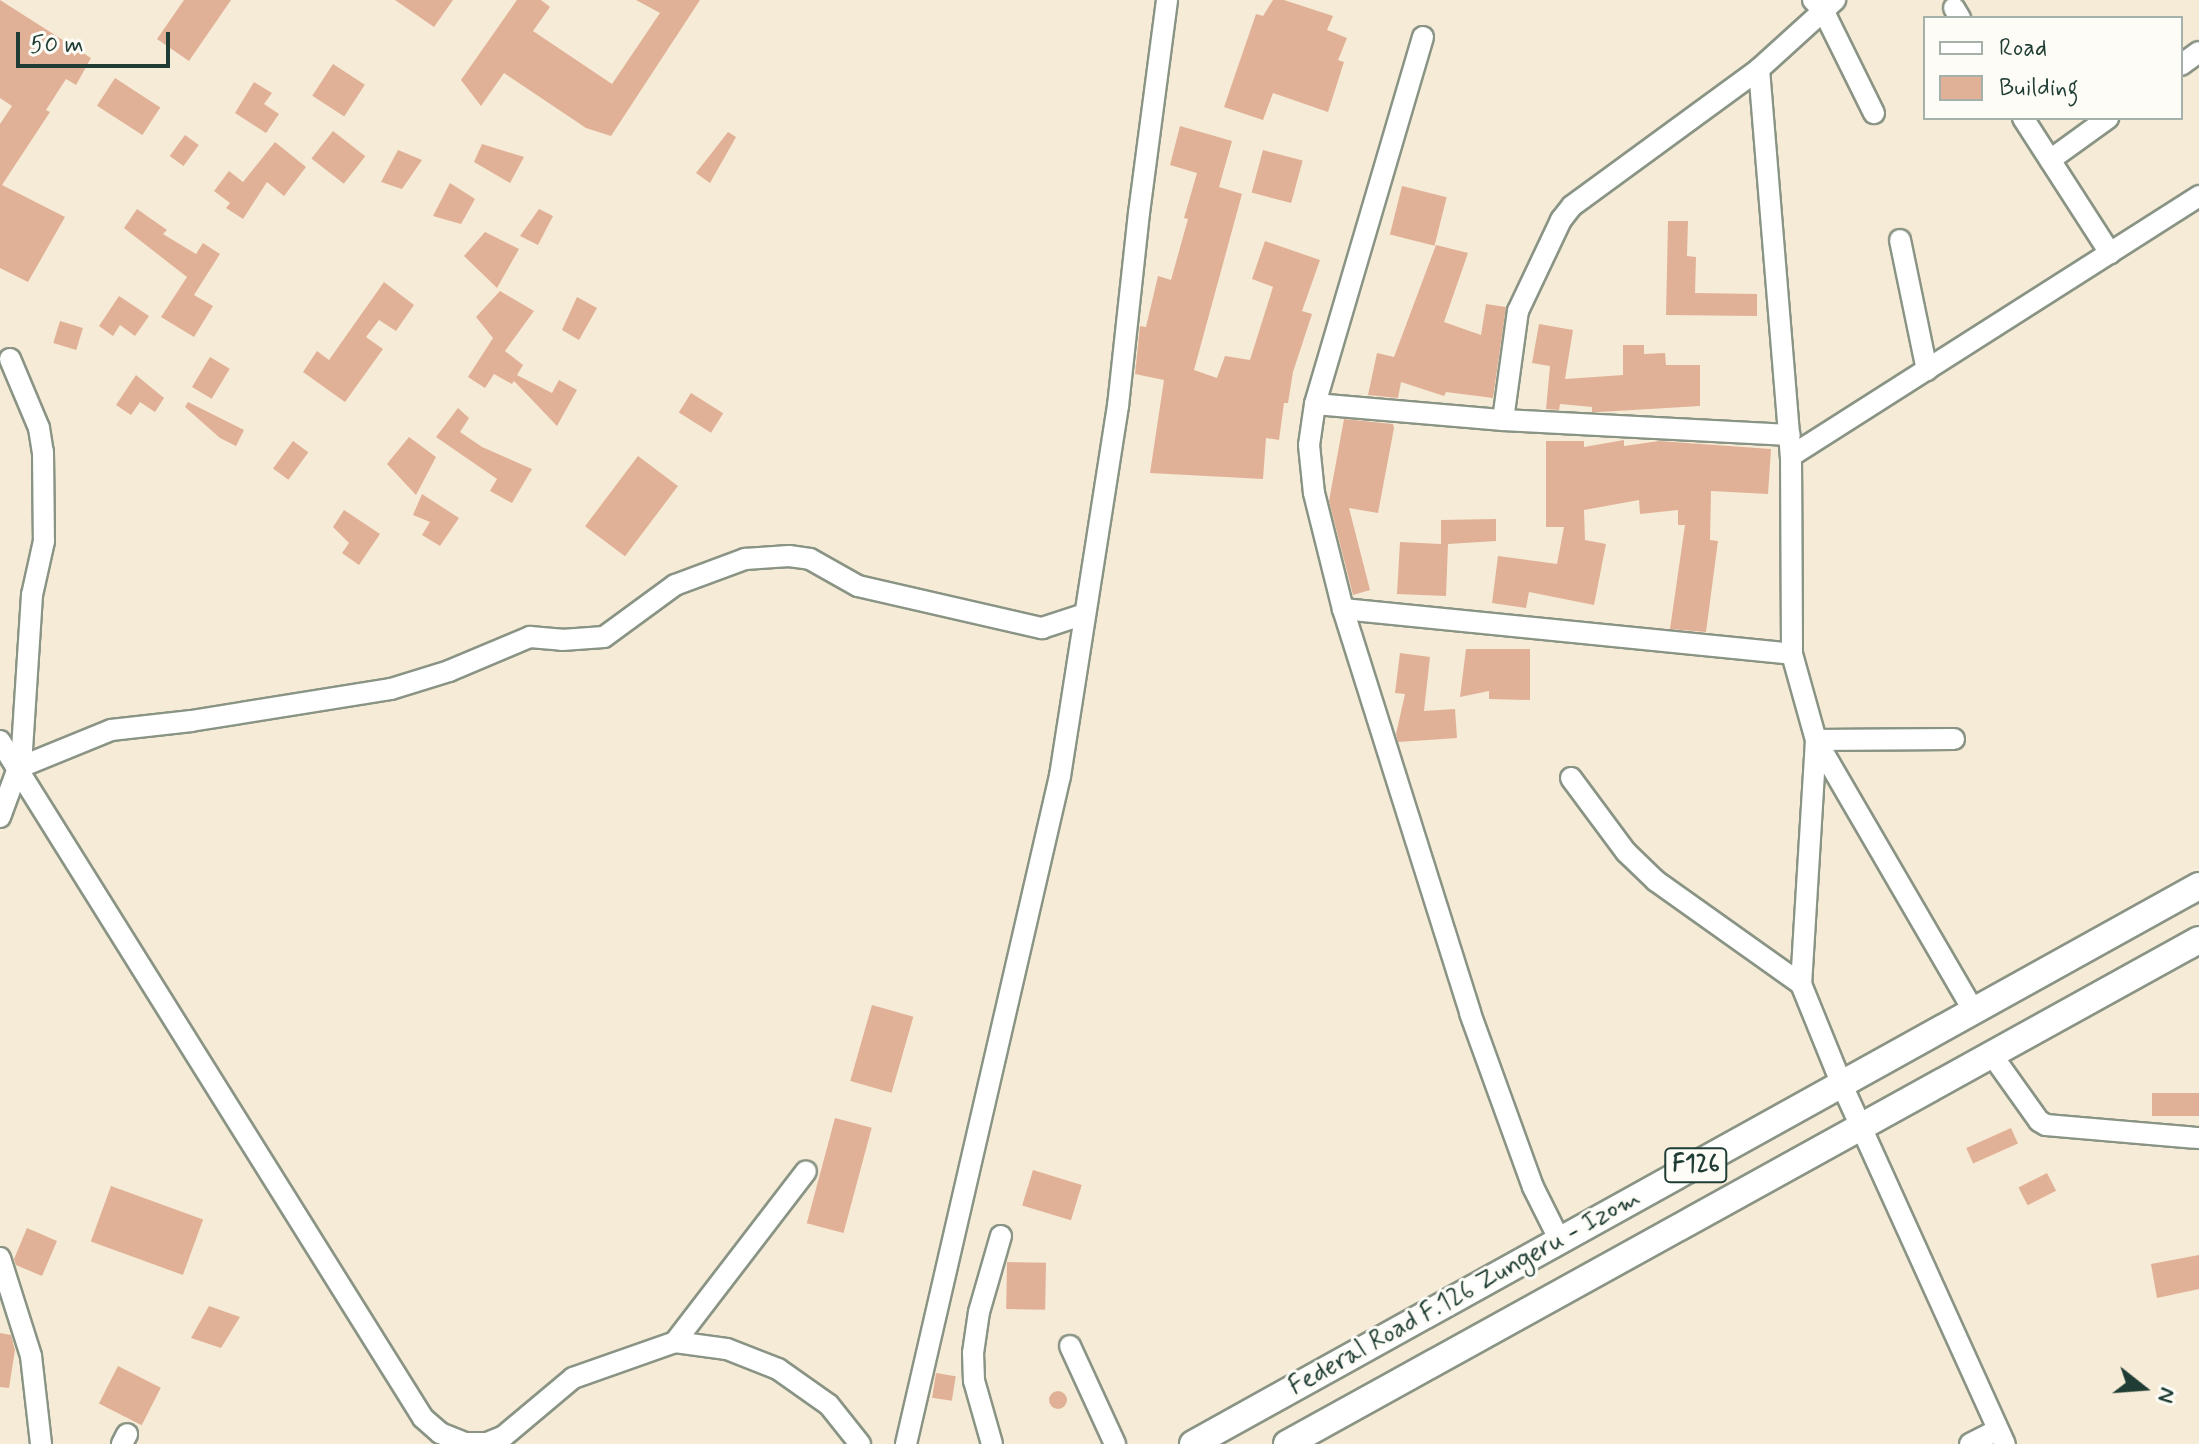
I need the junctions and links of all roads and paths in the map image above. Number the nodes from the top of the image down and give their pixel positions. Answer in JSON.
{"nodes":[{"id":1,"x":1167,"y":0,"type":"edge"},
{"id":2,"x":1824,"y":3,"type":"edge"},
{"id":3,"x":1423,"y":37,"type":"dead end"},
{"id":4,"x":1759,"y":69,"type":"junction"},
{"id":5,"x":1874,"y":113,"type":"dead end"},
{"id":6,"x":2024,"y":120,"type":"edge"},
{"id":7,"x":2105,"y":120,"type":"edge"},
{"id":8,"x":2050,"y":160,"type":"junction"},
{"id":9,"x":2199,"y":196,"type":"edge"},
{"id":10,"x":1900,"y":240,"type":"dead end"},
{"id":11,"x":2110,"y":253,"type":"junction"},
{"id":12,"x":10,"y":359,"type":"dead end"},
{"id":13,"x":1927,"y":370,"type":"junction"},
{"id":14,"x":1315,"y":404,"type":"junction"},
{"id":15,"x":1503,"y":420,"type":"junction"},
{"id":16,"x":1790,"y":445,"type":"junction"},
{"id":17,"x":1343,"y":609,"type":"junction"},
{"id":18,"x":1085,"y":614,"type":"junction"},
{"id":19,"x":1792,"y":654,"type":"junction"},
{"id":20,"x":1954,"y":739,"type":"dead end"},
{"id":21,"x":1816,"y":740,"type":"junction"},
{"id":22,"x":0,"y":741,"type":"edge"},
{"id":23,"x":19,"y":767,"type":"junction"},
{"id":24,"x":1571,"y":778,"type":"dead end"},
{"id":25,"x":0,"y":817,"type":"edge"},
{"id":26,"x":2199,"y":886,"type":"edge"},
{"id":27,"x":2199,"y":940,"type":"edge"},
{"id":28,"x":1801,"y":984,"type":"junction"},
{"id":29,"x":1974,"y":1012,"type":"junction"},
{"id":30,"x":1992,"y":1055,"type":"junction"},
{"id":31,"x":1842,"y":1085,"type":"junction"},
{"id":32,"x":1863,"y":1127,"type":"junction"},
{"id":33,"x":2199,"y":1138,"type":"edge"},
{"id":34,"x":806,"y":1171,"type":"dead end"},
{"id":35,"x":1001,"y":1236,"type":"dead end"},
{"id":36,"x":1559,"y":1239,"type":"junction"},
{"id":37,"x":0,"y":1258,"type":"edge"},
{"id":38,"x":675,"y":1342,"type":"junction"},
{"id":39,"x":1070,"y":1346,"type":"dead end"},
{"id":40,"x":2002,"y":1437,"type":"edge"},
{"id":41,"x":41,"y":1444,"type":"edge"},
{"id":42,"x":860,"y":1444,"type":"edge"},
{"id":43,"x":906,"y":1444,"type":"edge"},
{"id":44,"x":992,"y":1444,"type":"edge"},
{"id":45,"x":1115,"y":1444,"type":"edge"},
{"id":46,"x":1193,"y":1444,"type":"edge"},
{"id":47,"x":1287,"y":1444,"type":"edge"},
{"id":48,"x":1970,"y":1444,"type":"edge"}],
"edges":[{"from":1,"to":18,"type":"street"},
{"from":2,"to":4,"type":"street"},
{"from":2,"to":5,"type":"street"},
{"from":3,"to":14,"type":"street"},
{"from":4,"to":15,"type":"street"},
{"from":4,"to":16,"type":"street"},
{"from":6,"to":8,"type":"street"},
{"from":7,"to":8,"type":"street"},
{"from":8,"to":11,"type":"street"},
{"from":9,"to":11,"type":"street"},
{"from":10,"to":13,"type":"street"},
{"from":11,"to":13,"type":"street"},
{"from":12,"to":23,"type":"street"},
{"from":13,"to":16,"type":"street"},
{"from":14,"to":15,"type":"street"},
{"from":14,"to":17,"type":"street"},
{"from":15,"to":16,"type":"street"},
{"from":16,"to":19,"type":"street"},
{"from":17,"to":19,"type":"street"},
{"from":17,"to":36,"type":"street"},
{"from":18,"to":23,"type":"street"},
{"from":18,"to":43,"type":"street"},
{"from":19,"to":21,"type":"street"},
{"from":20,"to":21,"type":"street"},
{"from":21,"to":28,"type":"street"},
{"from":21,"to":29,"type":"street"},
{"from":22,"to":23,"type":"street"},
{"from":23,"to":25,"type":"street"},
{"from":23,"to":38,"type":"street"},
{"from":24,"to":28,"type":"street"},
{"from":26,"to":29,"type":"main road","name":"Federal Road F.126 Zungeru - Izom","number":"F126"},
{"from":27,"to":30,"type":"main road","name":"Federal Road F.126 Zungeru - Izom","number":"F126"},
{"from":28,"to":31,"type":"street"},
{"from":29,"to":31,"type":"main road","name":"Federal Road F.126 Zungeru - Izom","number":"F126"},
{"from":30,"to":32,"type":"main road","name":"Federal Road F.126 Zungeru - Izom","number":"F126"},
{"from":30,"to":33,"type":"street"},
{"from":31,"to":32,"type":"street"},
{"from":31,"to":36,"type":"main road","name":"Federal Road F.126 Zungeru - Izom","number":"F126"},
{"from":32,"to":40,"type":"street"},
{"from":32,"to":47,"type":"main road","name":"Federal Road F.126 Zungeru - Izom","number":"F126"},
{"from":34,"to":38,"type":"street"},
{"from":35,"to":44,"type":"street"},
{"from":36,"to":46,"type":"main road","name":"Federal Road F.126 Zungeru - Izom","number":"F126"},
{"from":37,"to":41,"type":"street"},
{"from":38,"to":42,"type":"street"},
{"from":39,"to":45,"type":"street"},
{"from":40,"to":48,"type":"street"}]}
